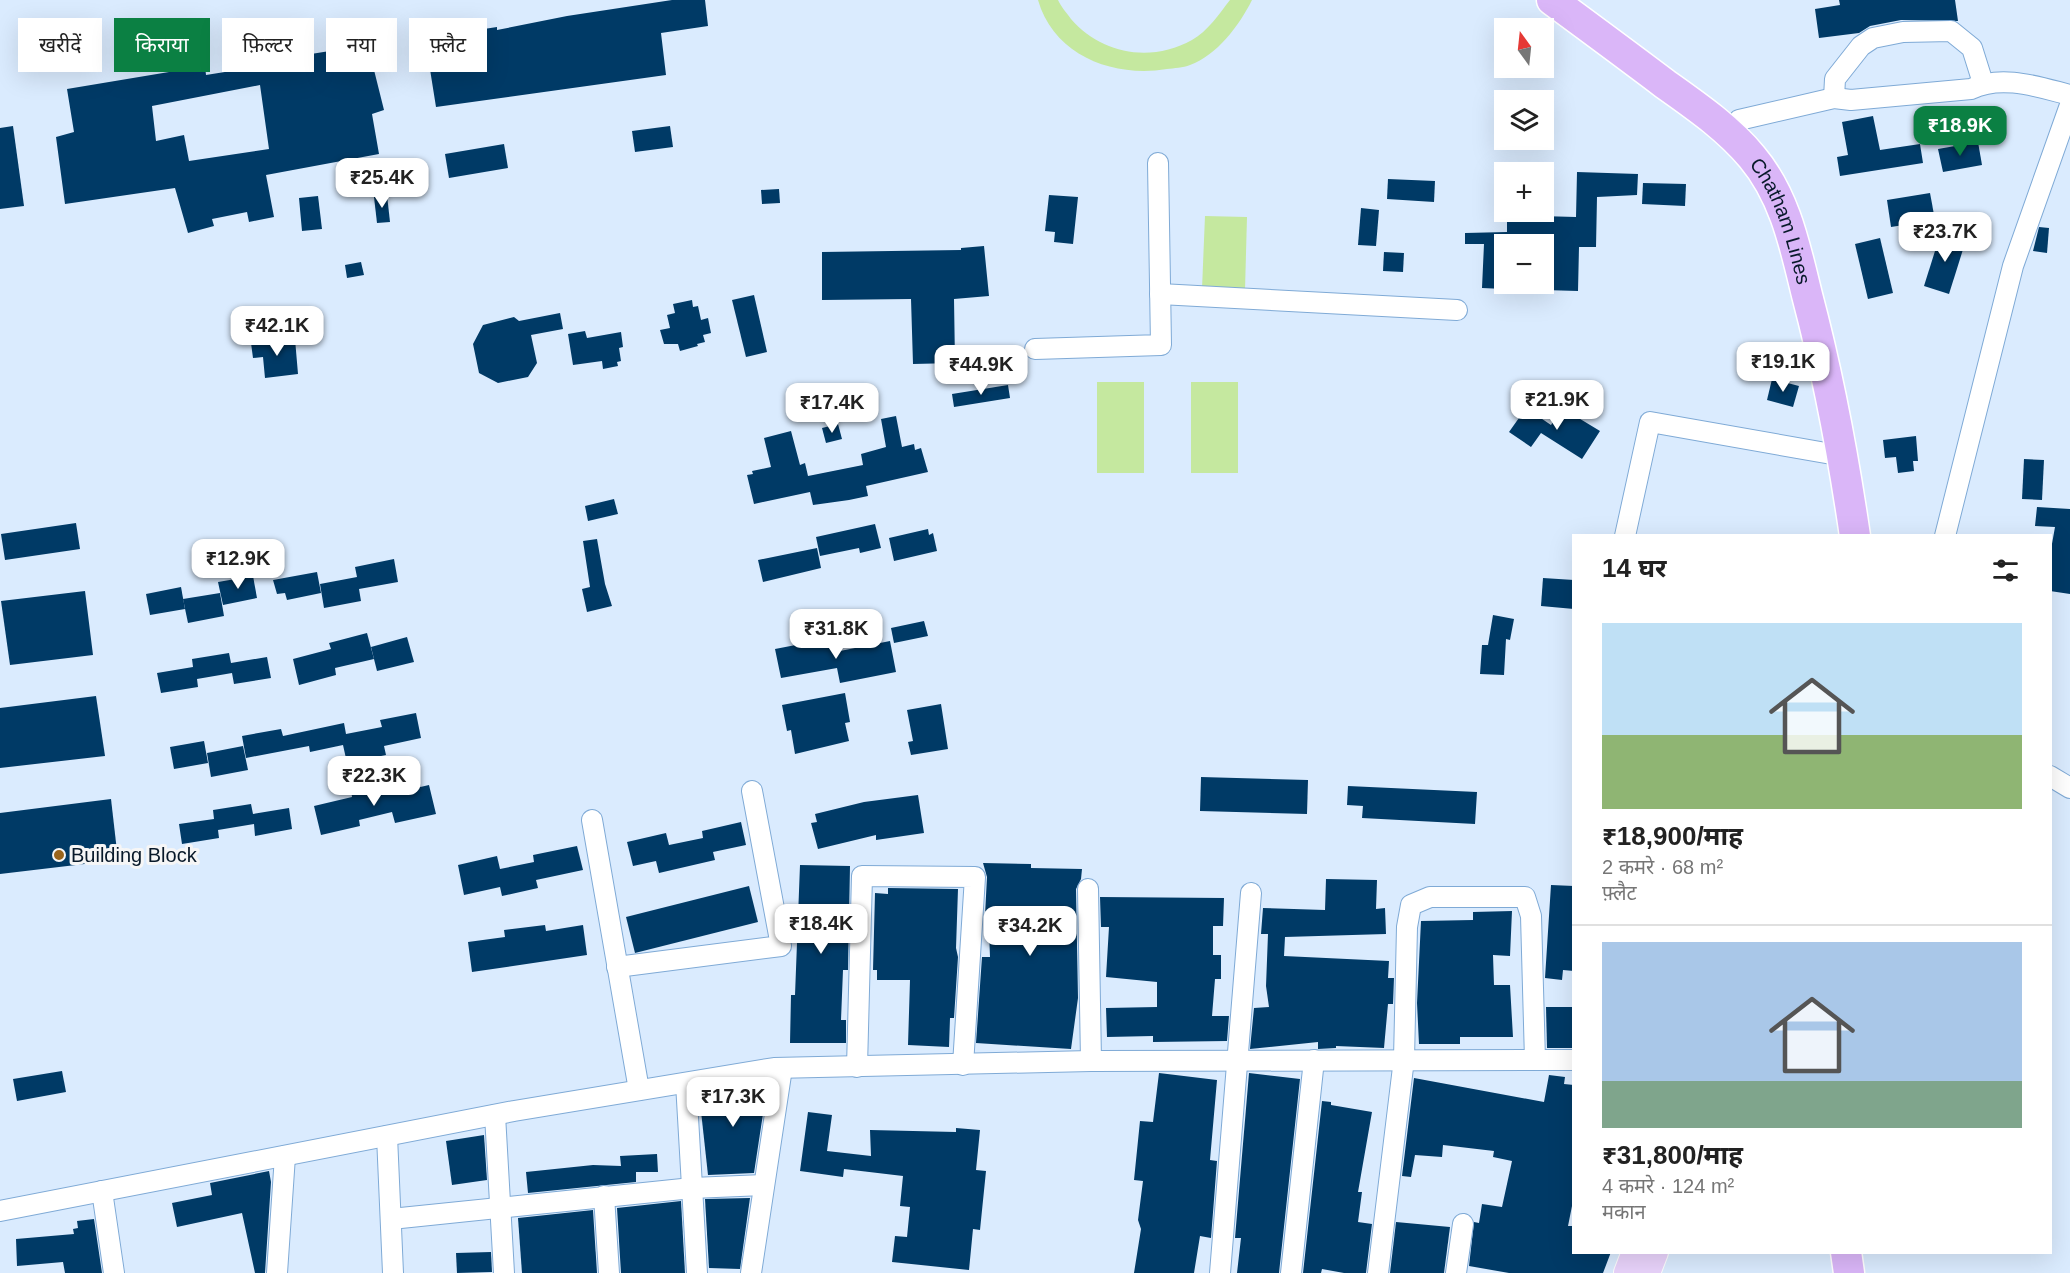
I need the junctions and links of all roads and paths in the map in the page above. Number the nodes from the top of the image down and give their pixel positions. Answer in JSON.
{"nodes":[{"id":1,"x":1552,"y":0,"type":"edge"},
{"id":2,"x":1582,"y":0,"type":"edge"},
{"id":3,"x":1983,"y":83,"type":"junction"},
{"id":4,"x":2070,"y":95,"type":"edge"},
{"id":5,"x":1834,"y":98,"type":"junction"},
{"id":6,"x":2070,"y":105,"type":"edge"},
{"id":7,"x":1739,"y":120,"type":"junction"},
{"id":8,"x":1158,"y":163,"type":"dead end"},
{"id":9,"x":1160,"y":294,"type":"junction"},
{"id":10,"x":1457,"y":310,"type":"dead end"},
{"id":11,"x":1035,"y":349,"type":"dead end"},
{"id":12,"x":1843,"y":456,"type":"junction"},
{"id":13,"x":1625,"y":534,"type":"edge"},
{"id":14,"x":1855,"y":534,"type":"edge"},
{"id":15,"x":1874,"y":534,"type":"edge"},
{"id":16,"x":1946,"y":534,"type":"edge"},
{"id":17,"x":2070,"y":769,"type":"edge"},
{"id":18,"x":2052,"y":775,"type":"edge"},
{"id":19,"x":2052,"y":777,"type":"edge"},
{"id":20,"x":2070,"y":788,"type":"edge"},
{"id":21,"x":752,"y":791,"type":"dead end"},
{"id":22,"x":591,"y":820,"type":"dead end"},
{"id":23,"x":1088,"y":889,"type":"dead end"},
{"id":24,"x":1251,"y":893,"type":"dead end"},
{"id":25,"x":617,"y":967,"type":"junction"},
{"id":26,"x":1404,"y":1059,"type":"junction"},
{"id":27,"x":1314,"y":1060,"type":"junction"},
{"id":28,"x":1535,"y":1060,"type":"junction"},
{"id":29,"x":1572,"y":1060,"type":"edge"},
{"id":30,"x":1091,"y":1061,"type":"junction"},
{"id":31,"x":1236,"y":1061,"type":"junction"},
{"id":32,"x":963,"y":1065,"type":"junction"},
{"id":33,"x":856,"y":1067,"type":"junction"},
{"id":34,"x":782,"y":1068,"type":"junction"},
{"id":35,"x":686,"y":1083,"type":"junction"},
{"id":36,"x":639,"y":1090,"type":"junction"},
{"id":37,"x":495,"y":1115,"type":"junction"},
{"id":38,"x":387,"y":1136,"type":"junction"},
{"id":39,"x":285,"y":1156,"type":"junction"},
{"id":40,"x":764,"y":1185,"type":"junction"},
{"id":41,"x":692,"y":1188,"type":"junction"},
{"id":42,"x":102,"y":1191,"type":"junction"},
{"id":43,"x":604,"y":1196,"type":"junction"},
{"id":44,"x":500,"y":1206,"type":"junction"},
{"id":45,"x":0,"y":1211,"type":"edge"},
{"id":46,"x":391,"y":1219,"type":"junction"},
{"id":47,"x":1463,"y":1224,"type":"dead end"},
{"id":48,"x":1634,"y":1254,"type":"edge"},
{"id":49,"x":1654,"y":1254,"type":"edge"},
{"id":50,"x":1846,"y":1254,"type":"edge"},
{"id":51,"x":1862,"y":1254,"type":"edge"},
{"id":52,"x":751,"y":1271,"type":"edge"},
{"id":53,"x":114,"y":1273,"type":"edge"},
{"id":54,"x":277,"y":1273,"type":"edge"},
{"id":55,"x":393,"y":1273,"type":"edge"},
{"id":56,"x":504,"y":1273,"type":"edge"},
{"id":57,"x":609,"y":1273,"type":"edge"},
{"id":58,"x":697,"y":1273,"type":"edge"},
{"id":59,"x":731,"y":1273,"type":"edge"},
{"id":60,"x":1220,"y":1273,"type":"edge"},
{"id":61,"x":1291,"y":1273,"type":"edge"},
{"id":62,"x":1378,"y":1273,"type":"edge"},
{"id":63,"x":1456,"y":1273,"type":"edge"},
{"id":64,"x":1627,"y":1273,"type":"edge"},
{"id":65,"x":1647,"y":1273,"type":"edge"},
{"id":66,"x":1849,"y":1273,"type":"edge"},
{"id":67,"x":1864,"y":1273,"type":"edge"}],
"edges":[{"from":1,"to":12,"type":"highway","name":"Chatham Lines"},
{"from":2,"to":7,"type":"highway","name":"Chatham Lines"},
{"from":3,"to":4,"type":"street"},
{"from":3,"to":5,"type":"street"},
{"from":3,"to":5,"type":"street"},
{"from":5,"to":7,"type":"street"},
{"from":6,"to":16,"type":"street"},
{"from":7,"to":15,"type":"highway","name":"Chatham Lines"},
{"from":8,"to":9,"type":"street"},
{"from":9,"to":10,"type":"street"},
{"from":9,"to":11,"type":"street"},
{"from":12,"to":13,"type":"street"},
{"from":12,"to":14,"type":"highway","name":"Chatham Lines"},
{"from":17,"to":18,"type":"street"},
{"from":19,"to":20,"type":"street"},
{"from":21,"to":25,"type":"street"},
{"from":22,"to":25,"type":"street"},
{"from":23,"to":30,"type":"street"},
{"from":24,"to":31,"type":"street"},
{"from":25,"to":36,"type":"street"},
{"from":26,"to":27,"type":"street"},
{"from":26,"to":28,"type":"street"},
{"from":26,"to":28,"type":"street"},
{"from":26,"to":62,"type":"street"},
{"from":27,"to":31,"type":"street"},
{"from":27,"to":61,"type":"street"},
{"from":28,"to":29,"type":"street"},
{"from":30,"to":31,"type":"street"},
{"from":30,"to":32,"type":"street"},
{"from":31,"to":60,"type":"street"},
{"from":32,"to":33,"type":"street"},
{"from":32,"to":33,"type":"street"},
{"from":33,"to":34,"type":"street"},
{"from":34,"to":35,"type":"street"},
{"from":34,"to":40,"type":"street"},
{"from":35,"to":36,"type":"street"},
{"from":35,"to":41,"type":"street"},
{"from":36,"to":37,"type":"street"},
{"from":37,"to":38,"type":"street"},
{"from":37,"to":44,"type":"street"},
{"from":38,"to":39,"type":"street"},
{"from":38,"to":46,"type":"street"},
{"from":39,"to":42,"type":"street"},
{"from":39,"to":54,"type":"street"},
{"from":40,"to":41,"type":"street"},
{"from":40,"to":52,"type":"street"},
{"from":41,"to":43,"type":"street"},
{"from":41,"to":58,"type":"street"},
{"from":42,"to":45,"type":"street"},
{"from":42,"to":53,"type":"street"},
{"from":43,"to":44,"type":"street"},
{"from":43,"to":57,"type":"street"},
{"from":44,"to":46,"type":"street"},
{"from":44,"to":56,"type":"street"},
{"from":46,"to":55,"type":"street"},
{"from":47,"to":63,"type":"street"},
{"from":48,"to":64,"type":"main road"},
{"from":49,"to":65,"type":"main road"},
{"from":50,"to":66,"type":"highway"},
{"from":51,"to":67,"type":"highway"},
{"from":52,"to":59,"type":"street"}]}
